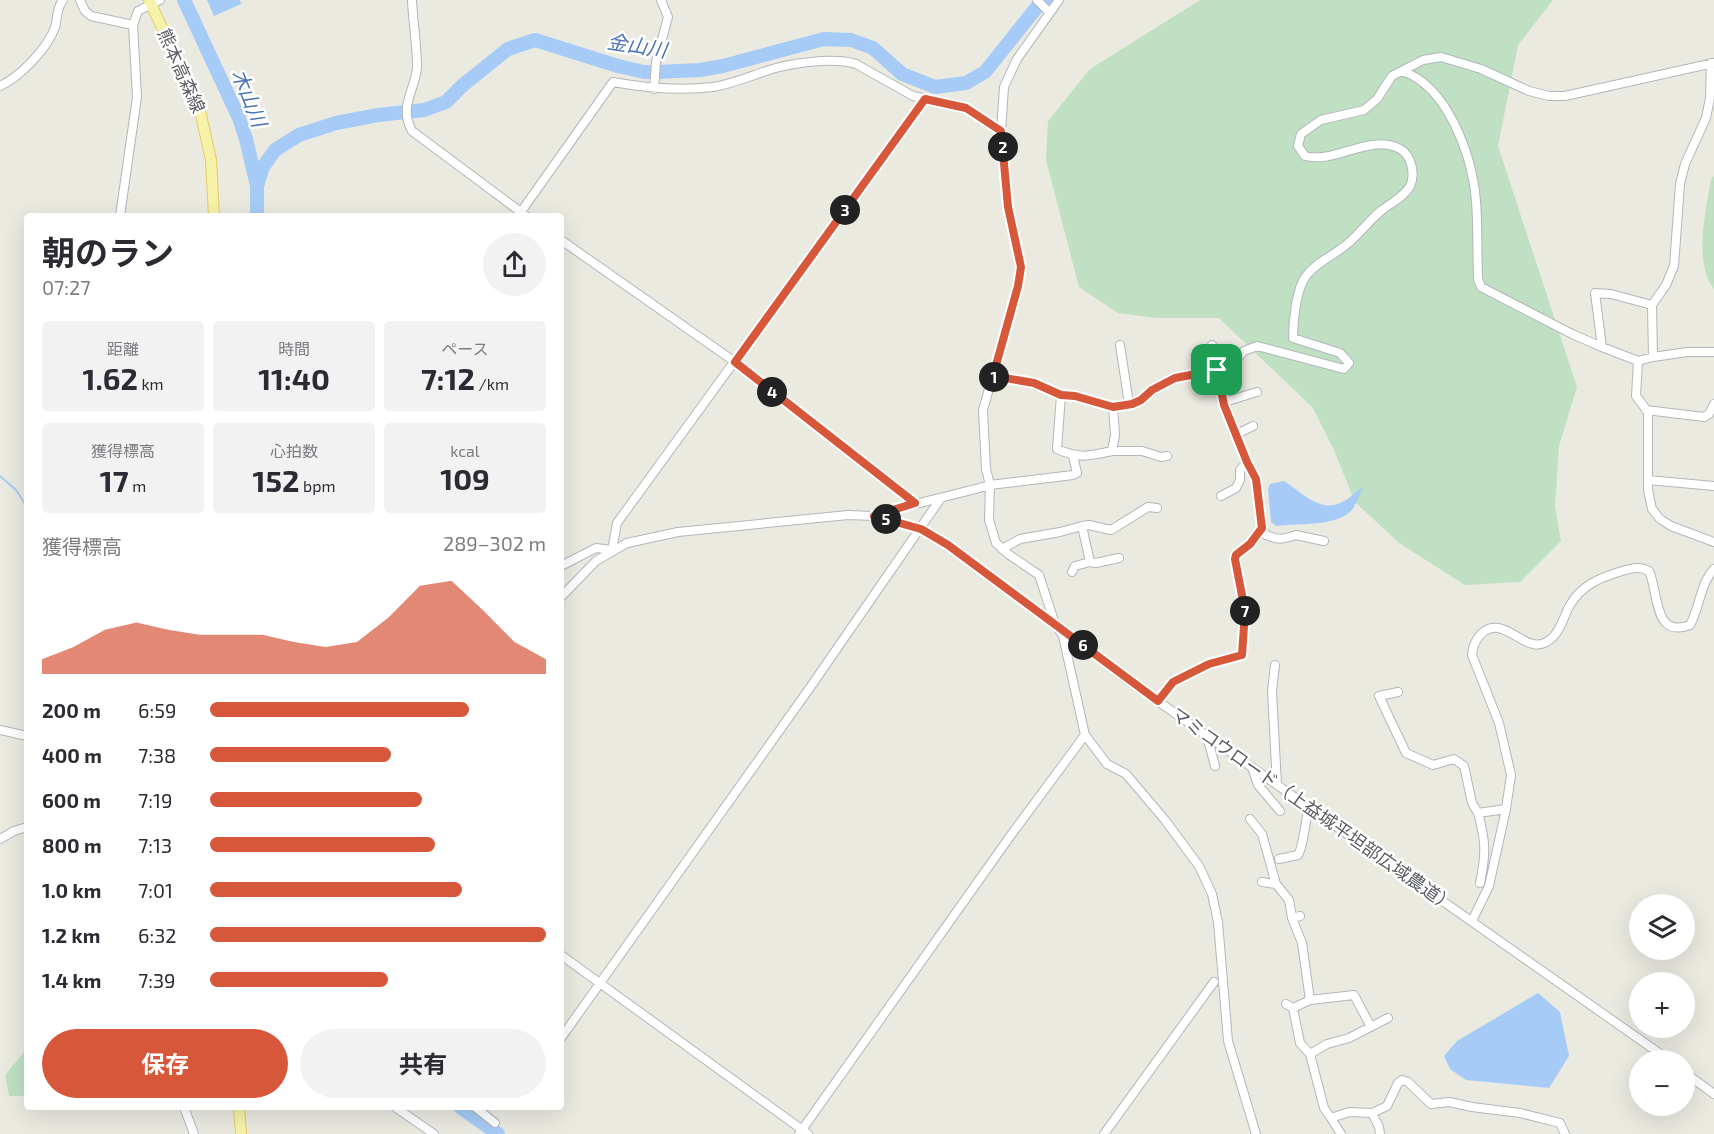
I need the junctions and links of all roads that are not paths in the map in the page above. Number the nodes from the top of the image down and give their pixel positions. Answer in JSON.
{"nodes":[{"id":1,"x":63,"y":0,"type":"edge"},
{"id":2,"x":80,"y":0,"type":"edge"},
{"id":3,"x":412,"y":0,"type":"edge"},
{"id":4,"x":661,"y":0,"type":"edge"},
{"id":5,"x":1037,"y":0,"type":"edge"},
{"id":6,"x":1059,"y":0,"type":"edge"},
{"id":7,"x":154,"y":2,"type":"edge"},
{"id":8,"x":1049,"y":12,"type":"junction"},
{"id":9,"x":133,"y":25,"type":"junction"},
{"id":10,"x":1713,"y":63,"type":"edge"},
{"id":11,"x":1402,"y":72,"type":"junction"},
{"id":12,"x":0,"y":86,"type":"edge"},
{"id":13,"x":654,"y":86,"type":"junction"},
{"id":14,"x":925,"y":99,"type":"junction"},
{"id":15,"x":1001,"y":131,"type":"junction"},
{"id":16,"x":120,"y":213,"type":"edge"},
{"id":17,"x":214,"y":213,"type":"edge"},
{"id":18,"x":519,"y":213,"type":"edge"},
{"id":19,"x":523,"y":213,"type":"edge"},
{"id":20,"x":564,"y":242,"type":"edge"},
{"id":21,"x":1652,"y":305,"type":"junction"},
{"id":22,"x":1120,"y":345,"type":"dead end"},
{"id":23,"x":1212,"y":345,"type":"dead end"},
{"id":24,"x":1602,"y":347,"type":"junction"},
{"id":25,"x":1714,"y":352,"type":"edge"},
{"id":26,"x":1653,"y":357,"type":"junction"},
{"id":27,"x":1638,"y":361,"type":"junction"},
{"id":28,"x":735,"y":362,"type":"junction"},
{"id":29,"x":1216,"y":371,"type":"junction"},
{"id":30,"x":993,"y":376,"type":"junction"},
{"id":31,"x":1257,"y":392,"type":"dead end"},
{"id":32,"x":1061,"y":395,"type":"junction"},
{"id":33,"x":1224,"y":402,"type":"junction"},
{"id":34,"x":1129,"y":404,"type":"junction"},
{"id":35,"x":1714,"y":404,"type":"edge"},
{"id":36,"x":1113,"y":407,"type":"junction"},
{"id":37,"x":1646,"y":410,"type":"junction"},
{"id":38,"x":1253,"y":426,"type":"dead end"},
{"id":39,"x":1237,"y":434,"type":"junction"},
{"id":40,"x":1112,"y":451,"type":"junction"},
{"id":41,"x":1073,"y":456,"type":"junction"},
{"id":42,"x":1167,"y":456,"type":"dead end"},
{"id":43,"x":1247,"y":462,"type":"junction"},
{"id":44,"x":1648,"y":480,"type":"junction"},
{"id":45,"x":990,"y":485,"type":"junction"},
{"id":46,"x":1714,"y":486,"type":"edge"},
{"id":47,"x":1221,"y":496,"type":"dead end"},
{"id":48,"x":941,"y":498,"type":"junction"},
{"id":49,"x":915,"y":503,"type":"junction"},
{"id":50,"x":1157,"y":508,"type":"dead end"},
{"id":51,"x":874,"y":516,"type":"junction"},
{"id":52,"x":1082,"y":526,"type":"junction"},
{"id":53,"x":1262,"y":528,"type":"junction"},
{"id":54,"x":921,"y":529,"type":"junction"},
{"id":55,"x":1324,"y":541,"type":"dead end"},
{"id":56,"x":1714,"y":542,"type":"edge"},
{"id":57,"x":1002,"y":549,"type":"junction"},
{"id":58,"x":612,"y":550,"type":"junction"},
{"id":59,"x":1119,"y":558,"type":"dead end"},
{"id":60,"x":1090,"y":562,"type":"junction"},
{"id":61,"x":564,"y":564,"type":"edge"},
{"id":62,"x":1714,"y":569,"type":"edge"},
{"id":63,"x":1072,"y":572,"type":"dead end"},
{"id":64,"x":564,"y":594,"type":"edge"},
{"id":65,"x":1055,"y":624,"type":"junction"},
{"id":66,"x":1275,"y":665,"type":"dead end"},
{"id":67,"x":1398,"y":692,"type":"dead end"},
{"id":68,"x":1158,"y":701,"type":"junction"},
{"id":69,"x":0,"y":730,"type":"edge"},
{"id":70,"x":24,"y":735,"type":"edge"},
{"id":71,"x":1084,"y":735,"type":"junction"},
{"id":72,"x":1207,"y":736,"type":"junction"},
{"id":73,"x":1215,"y":766,"type":"dead end"},
{"id":74,"x":1252,"y":767,"type":"junction"},
{"id":75,"x":1277,"y":785,"type":"junction"},
{"id":76,"x":1309,"y":807,"type":"junction"},
{"id":77,"x":1506,"y":809,"type":"junction"},
{"id":78,"x":1280,"y":811,"type":"dead end"},
{"id":79,"x":1478,"y":813,"type":"junction"},
{"id":80,"x":1250,"y":819,"type":"dead end"},
{"id":81,"x":24,"y":828,"type":"edge"},
{"id":82,"x":0,"y":839,"type":"edge"},
{"id":83,"x":1280,"y":859,"type":"dead end"},
{"id":84,"x":1262,"y":882,"type":"dead end"},
{"id":85,"x":1480,"y":883,"type":"dead end"},
{"id":86,"x":1276,"y":884,"type":"junction"},
{"id":87,"x":1472,"y":921,"type":"junction"},
{"id":88,"x":564,"y":957,"type":"edge"},
{"id":89,"x":1214,"y":982,"type":"dead end"},
{"id":90,"x":600,"y":984,"type":"junction"},
{"id":91,"x":1310,"y":1000,"type":"junction"},
{"id":92,"x":1388,"y":1018,"type":"dead end"},
{"id":93,"x":1371,"y":1027,"type":"junction"},
{"id":94,"x":564,"y":1034,"type":"edge"},
{"id":95,"x":1655,"y":1050,"type":"edge"},
{"id":96,"x":1310,"y":1054,"type":"junction"},
{"id":97,"x":1695,"y":1080,"type":"edge"},
{"id":98,"x":1714,"y":1094,"type":"edge"},
{"id":99,"x":185,"y":1110,"type":"edge"},
{"id":100,"x":239,"y":1110,"type":"edge"},
{"id":101,"x":399,"y":1110,"type":"edge"},
{"id":102,"x":479,"y":1110,"type":"edge"},
{"id":103,"x":1372,"y":1113,"type":"junction"},
{"id":104,"x":1331,"y":1118,"type":"junction"},
{"id":105,"x":495,"y":1123,"type":"dead end"},
{"id":106,"x":803,"y":1133,"type":"edge"},
{"id":107,"x":194,"y":1134,"type":"edge"},
{"id":108,"x":241,"y":1134,"type":"edge"},
{"id":109,"x":434,"y":1134,"type":"edge"},
{"id":110,"x":1104,"y":1134,"type":"edge"},
{"id":111,"x":1256,"y":1134,"type":"edge"},
{"id":112,"x":1341,"y":1134,"type":"edge"},
{"id":113,"x":1380,"y":1134,"type":"edge"},
{"id":114,"x":1565,"y":1134,"type":"edge"}],
"edges":[{"from":1,"to":12,"type":"street"},
{"from":2,"to":9,"type":"street"},
{"from":3,"to":18,"type":"street"},
{"from":4,"to":13,"type":"street"},
{"from":5,"to":8,"type":"street"},
{"from":6,"to":8,"type":"street"},
{"from":7,"to":9,"type":"street"},
{"from":7,"to":17,"type":"main road","name":"熊本高森線"},
{"from":8,"to":15,"type":"street"},
{"from":9,"to":16,"type":"street"},
{"from":10,"to":11,"type":"street"},
{"from":10,"to":21,"type":"street"},
{"from":11,"to":24,"type":"street"},
{"from":11,"to":29,"type":"street"},
{"from":13,"to":14,"type":"street"},
{"from":13,"to":19,"type":"street"},
{"from":14,"to":15,"type":"street"},
{"from":14,"to":28,"type":"street"},
{"from":15,"to":30,"type":"street"},
{"from":20,"to":28,"type":"street"},
{"from":21,"to":24,"type":"street"},
{"from":21,"to":26,"type":"street"},
{"from":22,"to":34,"type":"street"},
{"from":23,"to":29,"type":"street"},
{"from":24,"to":27,"type":"street"},
{"from":25,"to":26,"type":"street"},
{"from":26,"to":27,"type":"street"},
{"from":27,"to":37,"type":"street"},
{"from":28,"to":49,"type":"street"},
{"from":28,"to":58,"type":"street"},
{"from":29,"to":33,"type":"street"},
{"from":29,"to":34,"type":"street"},
{"from":30,"to":32,"type":"street"},
{"from":30,"to":45,"type":"street"},
{"from":31,"to":33,"type":"street"},
{"from":32,"to":36,"type":"street"},
{"from":32,"to":41,"type":"street"},
{"from":33,"to":39,"type":"street"},
{"from":34,"to":36,"type":"street"},
{"from":35,"to":37,"type":"street"},
{"from":36,"to":40,"type":"street"},
{"from":37,"to":44,"type":"street"},
{"from":38,"to":39,"type":"street"},
{"from":39,"to":43,"type":"street"},
{"from":40,"to":41,"type":"street"},
{"from":40,"to":42,"type":"street"},
{"from":41,"to":45,"type":"street"},
{"from":43,"to":47,"type":"street"},
{"from":43,"to":53,"type":"street"},
{"from":44,"to":46,"type":"street"},
{"from":44,"to":56,"type":"street"},
{"from":45,"to":48,"type":"street"},
{"from":45,"to":57,"type":"street"},
{"from":48,"to":49,"type":"street"},
{"from":48,"to":54,"type":"street"},
{"from":49,"to":51,"type":"street"},
{"from":50,"to":52,"type":"street"},
{"from":51,"to":54,"type":"street","name":"マミコウロード（上益城平坦部広域農道）"},
{"from":51,"to":58,"type":"street","name":"マミコウロード（上益城平坦部広域農道）"},
{"from":52,"to":57,"type":"street"},
{"from":52,"to":60,"type":"street"},
{"from":53,"to":55,"type":"street"},
{"from":53,"to":68,"type":"street"},
{"from":54,"to":65,"type":"street","name":"マミコウロード（上益城平坦部広域農道）"},
{"from":54,"to":90,"type":"street"},
{"from":57,"to":65,"type":"street"},
{"from":58,"to":61,"type":"street"},
{"from":58,"to":64,"type":"street","name":"マミコウロード（上益城平坦部広域農道）"},
{"from":59,"to":60,"type":"street"},
{"from":60,"to":63,"type":"street"},
{"from":62,"to":77,"type":"street"},
{"from":65,"to":68,"type":"street","name":"マミコウロード（上益城平坦部広域農道）"},
{"from":65,"to":71,"type":"street"},
{"from":66,"to":75,"type":"street"},
{"from":67,"to":79,"type":"street"},
{"from":68,"to":72,"type":"street","name":"マミコウロード（上益城平坦部広域農道）"},
{"from":69,"to":70,"type":"street"},
{"from":71,"to":106,"type":"street"},
{"from":71,"to":111,"type":"street"},
{"from":72,"to":73,"type":"street"},
{"from":72,"to":74,"type":"street","name":"マミコウロード（上益城平坦部広域農道）"},
{"from":74,"to":75,"type":"street","name":"マミコウロード（上益城平坦部広域農道）"},
{"from":74,"to":78,"type":"street"},
{"from":75,"to":76,"type":"street","name":"マミコウロード（上益城平坦部広域農道）"},
{"from":76,"to":83,"type":"street"},
{"from":76,"to":87,"type":"street","name":"マミコウロード（上益城平坦部広域農道）"},
{"from":77,"to":79,"type":"street"},
{"from":77,"to":87,"type":"street"},
{"from":79,"to":85,"type":"street"},
{"from":80,"to":86,"type":"street"},
{"from":81,"to":82,"type":"street"},
{"from":84,"to":86,"type":"street"},
{"from":86,"to":91,"type":"street"},
{"from":87,"to":95,"type":"street","name":"マミコウロード（上益城平坦部広域農道）"},
{"from":88,"to":90,"type":"street"},
{"from":89,"to":110,"type":"street"},
{"from":90,"to":94,"type":"street"},
{"from":90,"to":106,"type":"street"},
{"from":91,"to":93,"type":"street"},
{"from":91,"to":96,"type":"street"},
{"from":92,"to":93,"type":"street"},
{"from":93,"to":96,"type":"street"},
{"from":96,"to":104,"type":"street"},
{"from":97,"to":98,"type":"street"},
{"from":99,"to":107,"type":"street"},
{"from":100,"to":108,"type":"main road"},
{"from":101,"to":109,"type":"street"},
{"from":102,"to":105,"type":"street"},
{"from":103,"to":104,"type":"street"},
{"from":103,"to":113,"type":"street"},
{"from":103,"to":114,"type":"street"},
{"from":104,"to":112,"type":"street"}]}
